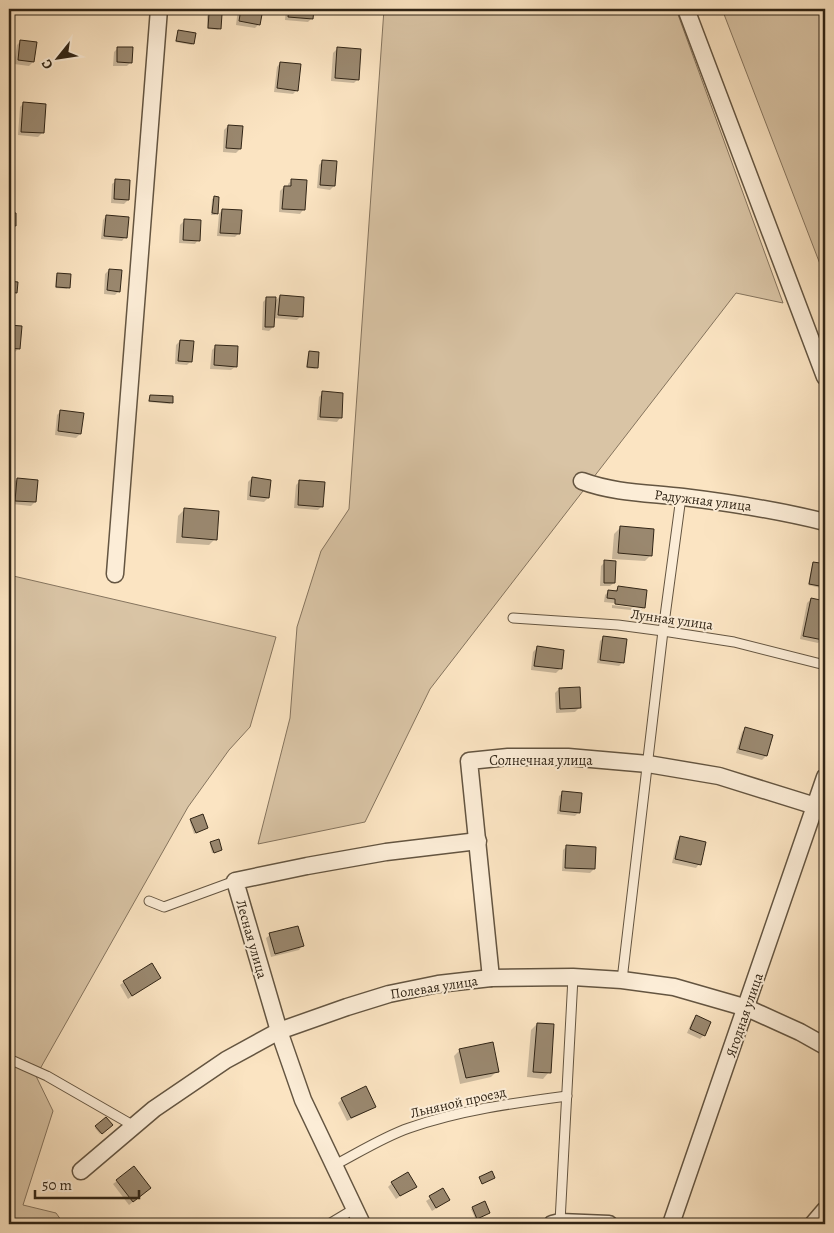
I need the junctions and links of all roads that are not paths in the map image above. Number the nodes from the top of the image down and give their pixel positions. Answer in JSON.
{"nodes":[{"id":1,"x":158,"y":9,"type":"edge"},
{"id":2,"x":686,"y":9,"type":"edge"},
{"id":3,"x":825,"y":377,"type":"edge"},
{"id":4,"x":582,"y":482,"type":"dead end"},
{"id":5,"x":681,"y":497,"type":"junction"},
{"id":6,"x":825,"y":522,"type":"edge"},
{"id":7,"x":115,"y":574,"type":"dead end"},
{"id":8,"x":513,"y":618,"type":"dead end"},
{"id":9,"x":663,"y":631,"type":"junction"},
{"id":10,"x":825,"y":666,"type":"edge"},
{"id":11,"x":648,"y":764,"type":"junction"},
{"id":12,"x":825,"y":777,"type":"edge"},
{"id":13,"x":821,"y":807,"type":"edge"},
{"id":14,"x":478,"y":841,"type":"junction"},
{"id":15,"x":236,"y":881,"type":"junction"},
{"id":16,"x":149,"y":901,"type":"dead end"},
{"id":17,"x":573,"y":977,"type":"junction"},
{"id":18,"x":491,"y":978,"type":"junction"},
{"id":19,"x":622,"y":980,"type":"junction"},
{"id":20,"x":747,"y":1008,"type":"junction"},
{"id":21,"x":279,"y":1031,"type":"junction"},
{"id":22,"x":825,"y":1046,"type":"edge"},
{"id":23,"x":9,"y":1059,"type":"edge"},
{"id":24,"x":567,"y":1096,"type":"junction"},
{"id":25,"x":134,"y":1126,"type":"junction"},
{"id":26,"x":333,"y":1166,"type":"junction"},
{"id":27,"x":81,"y":1171,"type":"dead end"},
{"id":28,"x":354,"y":1209,"type":"junction"},
{"id":29,"x":825,"y":1210,"type":"edge"},
{"id":30,"x":556,"y":1223,"type":"edge"},
{"id":31,"x":329,"y":1224,"type":"edge"},
{"id":32,"x":362,"y":1224,"type":"edge"},
{"id":33,"x":609,"y":1224,"type":"edge"},
{"id":34,"x":671,"y":1224,"type":"edge"},
{"id":35,"x":813,"y":1224,"type":"edge"}],
"edges":[{"from":1,"to":7,"type":"street"},
{"from":2,"to":3,"type":"street"},
{"from":4,"to":5,"type":"street","name":"Радужная улица"},
{"from":5,"to":6,"type":"street","name":"Радужная улица"},
{"from":5,"to":9,"type":"lane"},
{"from":8,"to":9,"type":"lane","name":"Лунная улица"},
{"from":9,"to":10,"type":"lane","name":"Лунная улица"},
{"from":9,"to":11,"type":"lane"},
{"from":11,"to":13,"type":"street","name":"Солнечная улица"},
{"from":11,"to":14,"type":"street","name":"Солнечная улица"},
{"from":11,"to":19,"type":"lane"},
{"from":12,"to":13,"type":"street"},
{"from":13,"to":20,"type":"street","name":"Ягодная улица"},
{"from":14,"to":15,"type":"street","name":"Лесная улица"},
{"from":14,"to":18,"type":"street","name":"Солнечная улица"},
{"from":15,"to":16,"type":"lane"},
{"from":15,"to":21,"type":"street","name":"Лесная улица"},
{"from":17,"to":18,"type":"street","name":"Полевая улица"},
{"from":17,"to":19,"type":"street","name":"Полевая улица"},
{"from":17,"to":24,"type":"lane"},
{"from":18,"to":21,"type":"street","name":"Полевая улица"},
{"from":19,"to":20,"type":"street","name":"Полевая улица"},
{"from":20,"to":22,"type":"street","name":"Полевая улица"},
{"from":20,"to":34,"type":"street","name":"Ягодная улица"},
{"from":21,"to":25,"type":"street","name":"Полевая улица"},
{"from":21,"to":26,"type":"street","name":"Лесная улица"},
{"from":23,"to":25,"type":"lane"},
{"from":24,"to":26,"type":"lane","name":"Льняной проезд"},
{"from":24,"to":30,"type":"lane"},
{"from":25,"to":27,"type":"street","name":"Полевая улица"},
{"from":26,"to":28,"type":"street","name":"Лесная улица"},
{"from":28,"to":31,"type":"lane"},
{"from":28,"to":32,"type":"street","name":"Лесная улица"},
{"from":29,"to":35,"type":"street"},
{"from":30,"to":33,"type":"street"}]}
